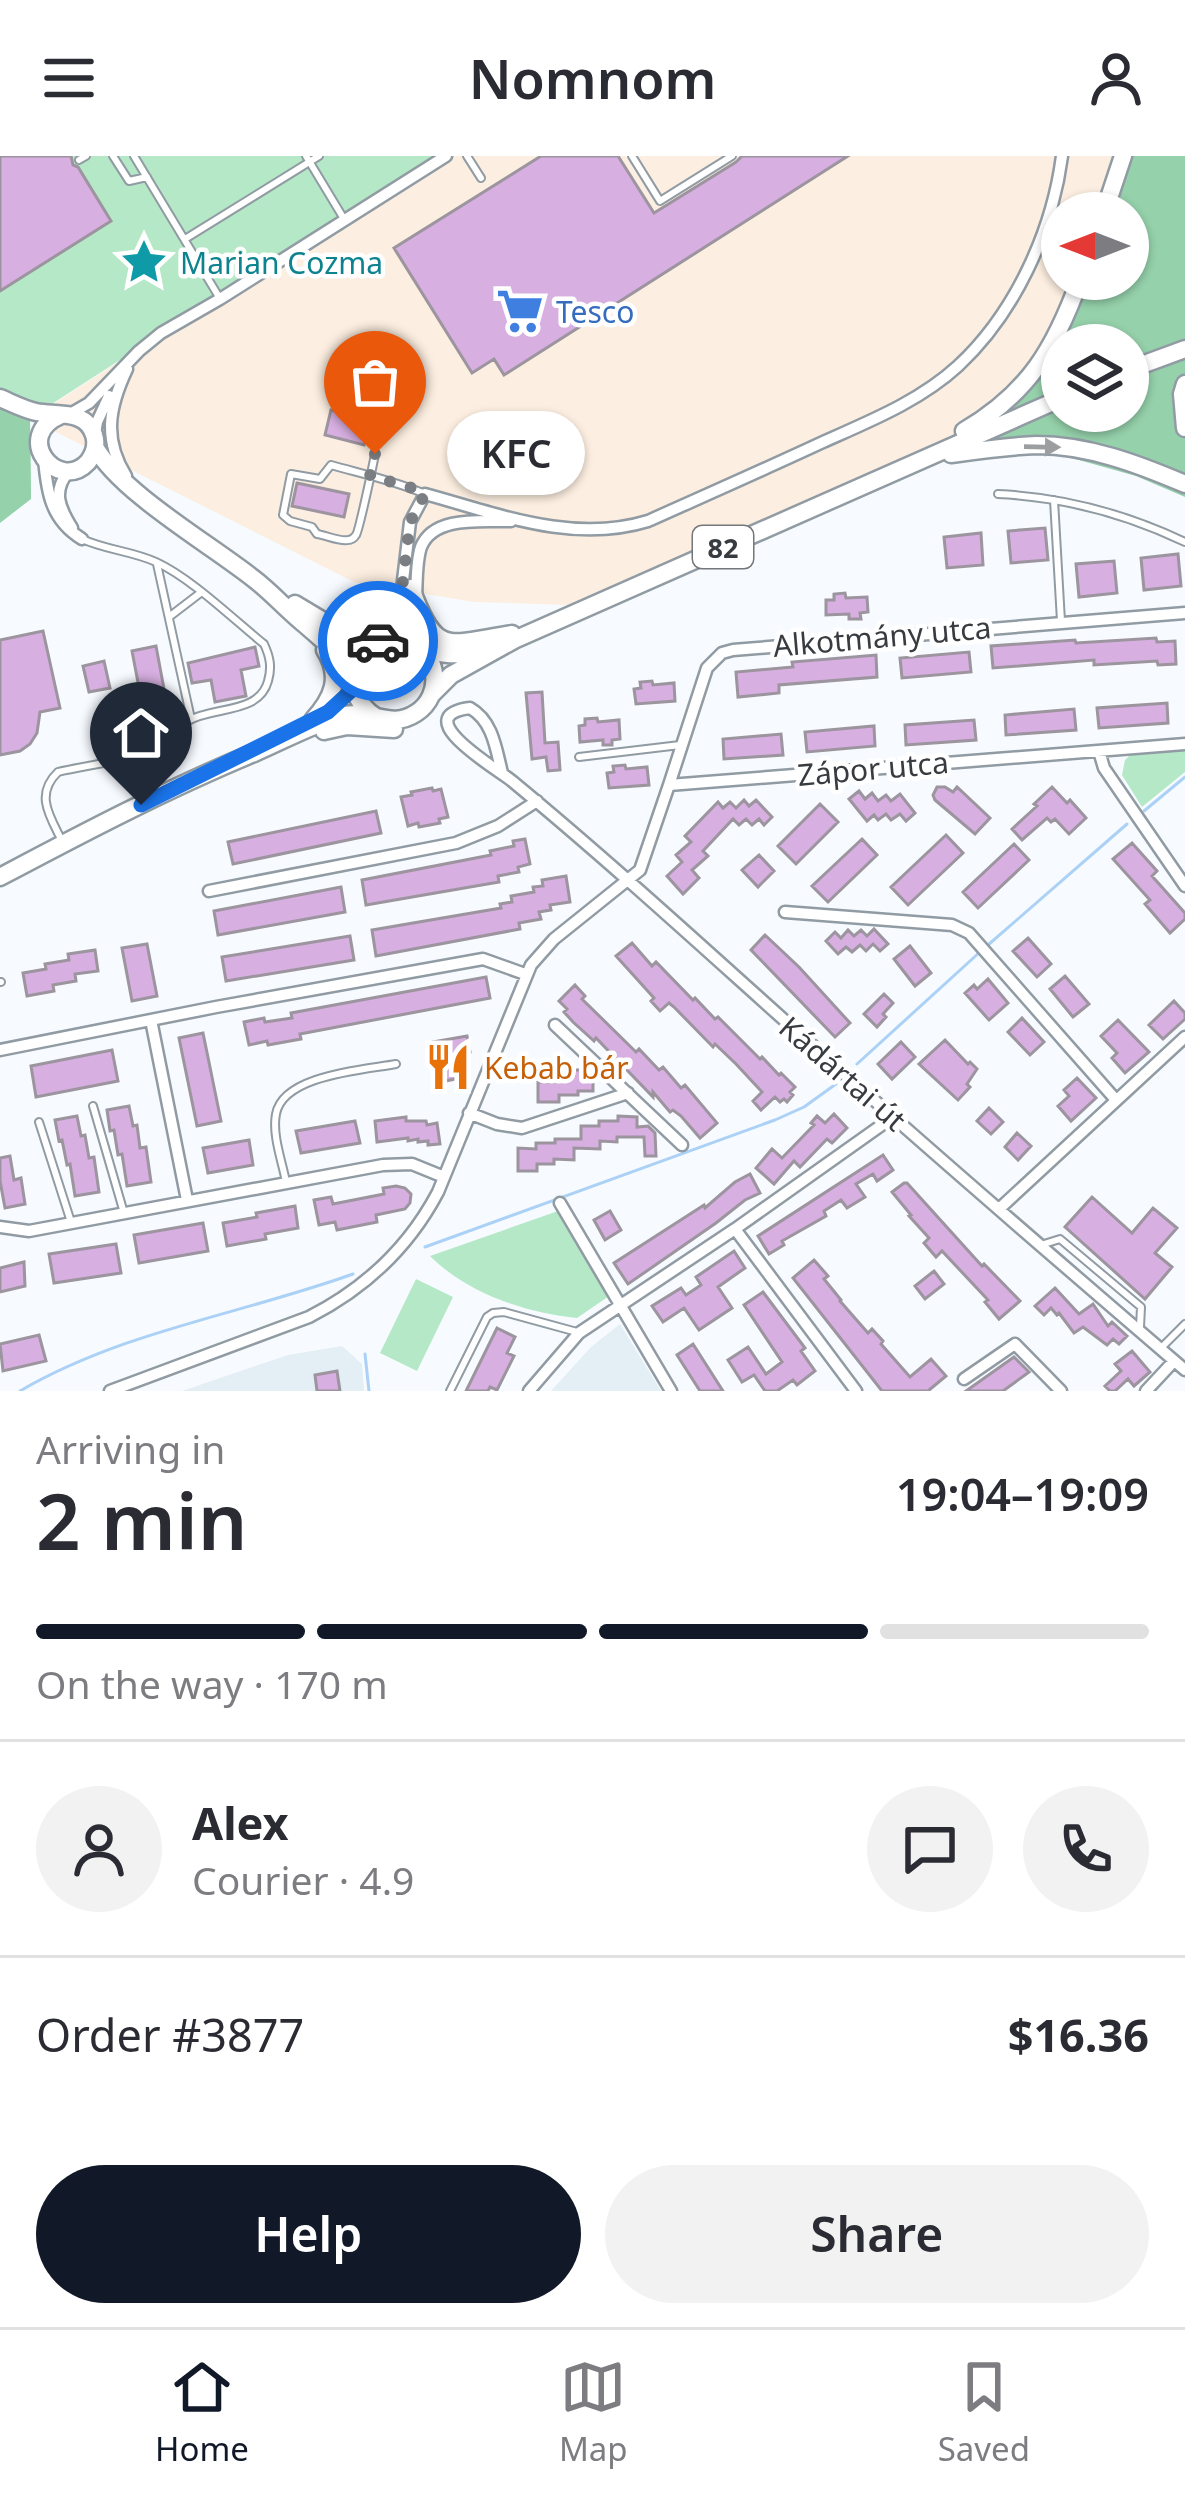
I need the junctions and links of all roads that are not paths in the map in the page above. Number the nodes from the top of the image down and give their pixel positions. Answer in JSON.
{"nodes":[{"id":1,"x":113,"y":156,"type":"edge"},
{"id":2,"x":134,"y":156,"type":"edge"},
{"id":3,"x":320,"y":156,"type":"edge"},
{"id":4,"x":446,"y":156,"type":"edge"},
{"id":5,"x":467,"y":156,"type":"edge"},
{"id":6,"x":632,"y":156,"type":"edge"},
{"id":7,"x":733,"y":156,"type":"edge"},
{"id":8,"x":1062,"y":156,"type":"edge"},
{"id":9,"x":1123,"y":156,"type":"edge"},
{"id":10,"x":308,"y":159,"type":"edge"},
{"id":11,"x":147,"y":177,"type":"junction"},
{"id":12,"x":482,"y":178,"type":"dead end"},
{"id":13,"x":1111,"y":192,"type":"edge"},
{"id":14,"x":344,"y":219,"type":"junction"},
{"id":15,"x":185,"y":239,"type":"junction"},
{"id":16,"x":220,"y":298,"type":"junction"},
{"id":17,"x":1071,"y":300,"type":"edge"},
{"id":18,"x":1185,"y":349,"type":"edge"},
{"id":19,"x":139,"y":351,"type":"junction"},
{"id":20,"x":1149,"y":362,"type":"edge"},
{"id":21,"x":128,"y":366,"type":"junction"},
{"id":22,"x":1185,"y":384,"type":"edge"},
{"id":23,"x":0,"y":400,"type":"edge"},
{"id":24,"x":1041,"y":407,"type":"edge"},
{"id":25,"x":66,"y":415,"type":"junction"},
{"id":26,"x":1185,"y":428,"type":"edge"},
{"id":27,"x":95,"y":442,"type":"junction"},
{"id":28,"x":375,"y":454,"type":"dead end"},
{"id":29,"x":42,"y":455,"type":"junction"},
{"id":30,"x":926,"y":457,"type":"junction"},
{"id":31,"x":74,"y":470,"type":"junction"},
{"id":32,"x":370,"y":476,"type":"junction"},
{"id":33,"x":1185,"y":484,"type":"edge"},
{"id":34,"x":140,"y":493,"type":"junction"},
{"id":35,"x":425,"y":494,"type":"junction"},
{"id":36,"x":998,"y":494,"type":"dead end"},
{"id":37,"x":1054,"y":500,"type":"junction"},
{"id":38,"x":525,"y":520,"type":"junction"},
{"id":39,"x":82,"y":539,"type":"junction"},
{"id":40,"x":1185,"y":542,"type":"edge"},
{"id":41,"x":157,"y":562,"type":"junction"},
{"id":42,"x":200,"y":593,"type":"junction"},
{"id":43,"x":410,"y":595,"type":"junction"},
{"id":44,"x":1185,"y":613,"type":"edge"},
{"id":45,"x":169,"y":617,"type":"junction"},
{"id":46,"x":1061,"y":622,"type":"junction"},
{"id":47,"x":313,"y":623,"type":"junction"},
{"id":48,"x":525,"y":635,"type":"junction"},
{"id":49,"x":379,"y":640,"type":"junction"},
{"id":50,"x":417,"y":645,"type":"junction"},
{"id":51,"x":352,"y":684,"type":"junction"},
{"id":52,"x":432,"y":694,"type":"junction"},
{"id":53,"x":191,"y":719,"type":"junction"},
{"id":54,"x":313,"y":720,"type":"junction"},
{"id":55,"x":369,"y":722,"type":"junction"},
{"id":56,"x":1185,"y":744,"type":"edge"},
{"id":57,"x":680,"y":745,"type":"junction"},
{"id":58,"x":1100,"y":751,"type":"junction"},
{"id":59,"x":579,"y":757,"type":"dead end"},
{"id":60,"x":238,"y":759,"type":"junction"},
{"id":61,"x":502,"y":773,"type":"junction"},
{"id":62,"x":669,"y":784,"type":"junction"},
{"id":63,"x":536,"y":801,"type":"junction"},
{"id":64,"x":63,"y":844,"type":"junction"},
{"id":65,"x":0,"y":878,"type":"edge"},
{"id":66,"x":628,"y":882,"type":"junction"},
{"id":67,"x":1185,"y":886,"type":"edge"},
{"id":68,"x":209,"y":891,"type":"dead end"},
{"id":69,"x":785,"y":912,"type":"dead end"},
{"id":70,"x":525,"y":974,"type":"junction"},
{"id":71,"x":151,"y":1020,"type":"junction"},
{"id":72,"x":555,"y":1025,"type":"dead end"},
{"id":73,"x":1185,"y":1037,"type":"edge"},
{"id":74,"x":0,"y":1050,"type":"edge"},
{"id":75,"x":395,"y":1064,"type":"dead end"},
{"id":76,"x":628,"y":1093,"type":"junction"},
{"id":77,"x":1116,"y":1100,"type":"junction"},
{"id":78,"x":93,"y":1106,"type":"dead end"},
{"id":79,"x":469,"y":1113,"type":"junction"},
{"id":80,"x":893,"y":1117,"type":"junction"},
{"id":81,"x":39,"y":1122,"type":"dead end"},
{"id":82,"x":682,"y":1144,"type":"dead end"},
{"id":83,"x":444,"y":1177,"type":"junction"},
{"id":84,"x":286,"y":1182,"type":"junction"},
{"id":85,"x":187,"y":1200,"type":"junction"},
{"id":86,"x":560,"y":1203,"type":"dead end"},
{"id":87,"x":999,"y":1209,"type":"junction"},
{"id":88,"x":124,"y":1213,"type":"junction"},
{"id":89,"x":71,"y":1222,"type":"junction"},
{"id":90,"x":735,"y":1229,"type":"junction"},
{"id":91,"x":2,"y":1230,"type":"edge"},
{"id":92,"x":1041,"y":1245,"type":"junction"},
{"id":93,"x":620,"y":1305,"type":"junction"},
{"id":94,"x":1185,"y":1324,"type":"edge"},
{"id":95,"x":1139,"y":1330,"type":"junction"},
{"id":96,"x":579,"y":1333,"type":"junction"},
{"id":97,"x":1160,"y":1348,"type":"junction"},
{"id":98,"x":1174,"y":1361,"type":"junction"},
{"id":99,"x":1185,"y":1370,"type":"edge"},
{"id":100,"x":964,"y":1379,"type":"dead end"},
{"id":101,"x":110,"y":1391,"type":"edge"},
{"id":102,"x":450,"y":1391,"type":"edge"},
{"id":103,"x":529,"y":1391,"type":"edge"},
{"id":104,"x":671,"y":1391,"type":"edge"},
{"id":105,"x":856,"y":1391,"type":"edge"},
{"id":106,"x":1061,"y":1391,"type":"edge"},
{"id":107,"x":1146,"y":1391,"type":"edge"}],
"edges":[{"from":1,"to":11,"type":"lane"},
{"from":2,"to":11,"type":"lane"},
{"from":3,"to":10,"type":"lane"},
{"from":4,"to":14,"type":"street"},
{"from":5,"to":12,"type":"lane"},
{"from":6,"to":7,"type":"lane"},
{"from":8,"to":38,"type":"street"},
{"from":9,"to":13,"type":"main road"},
{"from":10,"to":14,"type":"lane"},
{"from":10,"to":15,"type":"lane"},
{"from":11,"to":15,"type":"lane"},
{"from":14,"to":16,"type":"street"},
{"from":15,"to":16,"type":"lane"},
{"from":16,"to":19,"type":"street"},
{"from":17,"to":30,"type":"main road"},
{"from":18,"to":20,"type":"main road"},
{"from":19,"to":21,"type":"street"},
{"from":19,"to":25,"type":"street"},
{"from":21,"to":27,"type":"street"},
{"from":21,"to":34,"type":"street"},
{"from":22,"to":26,"type":"main road"},
{"from":23,"to":25,"type":"main road","number":"82"},
{"from":23,"to":29,"type":"main road","number":"82"},
{"from":24,"to":30,"type":"main road","number":"82"},
{"from":25,"to":27,"type":"main road","number":"82"},
{"from":25,"to":29,"type":"main road"},
{"from":27,"to":31,"type":"main road"},
{"from":27,"to":34,"type":"main road","number":"82"},
{"from":28,"to":32,"type":"lane"},
{"from":29,"to":31,"type":"main road","number":"82"},
{"from":29,"to":39,"type":"street"},
{"from":30,"to":33,"type":"main road","one_way":true},
{"from":30,"to":48,"type":"main road","number":"82"},
{"from":31,"to":34,"type":"main road","number":"82"},
{"from":31,"to":39,"type":"street"},
{"from":32,"to":32,"type":"lane"},
{"from":32,"to":35,"type":"lane"},
{"from":34,"to":47,"type":"main road","number":"82"},
{"from":35,"to":38,"type":"street"},
{"from":35,"to":43,"type":"street"},
{"from":36,"to":37,"type":"lane"},
{"from":37,"to":40,"type":"lane"},
{"from":37,"to":46,"type":"lane"},
{"from":38,"to":43,"type":"street"},
{"from":39,"to":41,"type":"lane"},
{"from":41,"to":42,"type":"lane"},
{"from":41,"to":45,"type":"lane"},
{"from":42,"to":45,"type":"lane"},
{"from":42,"to":53,"type":"lane"},
{"from":43,"to":47,"type":"street"},
{"from":43,"to":48,"type":"main road"},
{"from":43,"to":49,"type":"street"},
{"from":43,"to":50,"type":"street"},
{"from":44,"to":46,"type":"street","name":"Alkotmány utca"},
{"from":45,"to":53,"type":"lane"},
{"from":46,"to":57,"type":"street","name":"Alkotmány utca"},
{"from":47,"to":49,"type":"main road","number":"82"},
{"from":47,"to":51,"type":"main road","number":"82"},
{"from":47,"to":54,"type":"main road"},
{"from":48,"to":50,"type":"main road","number":"82"},
{"from":48,"to":52,"type":"main road","number":"82"},
{"from":48,"to":55,"type":"main road"},
{"from":49,"to":50,"type":"main road","number":"82"},
{"from":49,"to":51,"type":"main road"},
{"from":50,"to":52,"type":"main road"},
{"from":51,"to":54,"type":"main road"},
{"from":51,"to":55,"type":"main road","number":"82"},
{"from":52,"to":55,"type":"main road","number":"82"},
{"from":53,"to":64,"type":"lane"},
{"from":54,"to":60,"type":"main road"},
{"from":55,"to":60,"type":"main road"},
{"from":56,"to":58,"type":"street","name":"Zápor utca"},
{"from":57,"to":59,"type":"lane"},
{"from":57,"to":62,"type":"street","name":"Alkotmány utca"},
{"from":58,"to":62,"type":"street","name":"Zápor utca"},
{"from":58,"to":67,"type":"street"},
{"from":60,"to":64,"type":"main road"},
{"from":61,"to":61,"type":"street","name":"Kádártai út"},
{"from":61,"to":63,"type":"street","name":"Kádártai út"},
{"from":62,"to":66,"type":"street"},
{"from":63,"to":66,"type":"street","name":"Kádártai út"},
{"from":63,"to":68,"type":"street"},
{"from":64,"to":65,"type":"main road"},
{"from":66,"to":70,"type":"street"},
{"from":66,"to":80,"type":"street","name":"Kádártai út"},
{"from":69,"to":77,"type":"street"},
{"from":70,"to":71,"type":"street"},
{"from":70,"to":79,"type":"street"},
{"from":71,"to":74,"type":"street"},
{"from":71,"to":85,"type":"street"},
{"from":72,"to":76,"type":"street"},
{"from":73,"to":77,"type":"street"},
{"from":75,"to":84,"type":"lane"},
{"from":76,"to":79,"type":"street"},
{"from":76,"to":82,"type":"street"},
{"from":77,"to":87,"type":"street"},
{"from":78,"to":88,"type":"lane"},
{"from":79,"to":83,"type":"street"},
{"from":80,"to":87,"type":"street","name":"Kádártai út"},
{"from":80,"to":90,"type":"street"},
{"from":81,"to":89,"type":"lane"},
{"from":83,"to":84,"type":"street"},
{"from":83,"to":101,"type":"street"},
{"from":84,"to":85,"type":"street"},
{"from":85,"to":88,"type":"street"},
{"from":86,"to":93,"type":"street"},
{"from":87,"to":92,"type":"street","name":"Kádártai út"},
{"from":88,"to":89,"type":"street"},
{"from":89,"to":91,"type":"street"},
{"from":90,"to":93,"type":"street"},
{"from":90,"to":105,"type":"street"},
{"from":92,"to":95,"type":"street","name":"Kádártai út"},
{"from":92,"to":95,"type":"lane"},
{"from":93,"to":96,"type":"street"},
{"from":93,"to":104,"type":"street"},
{"from":94,"to":97,"type":"lane"},
{"from":95,"to":97,"type":"street","name":"Kádártai út"},
{"from":96,"to":102,"type":"lane"},
{"from":96,"to":103,"type":"street"},
{"from":97,"to":98,"type":"street","name":"Kádártai út"},
{"from":98,"to":99,"type":"street","name":"Kádártai út"},
{"from":98,"to":107,"type":"street"},
{"from":100,"to":106,"type":"street"}]}
